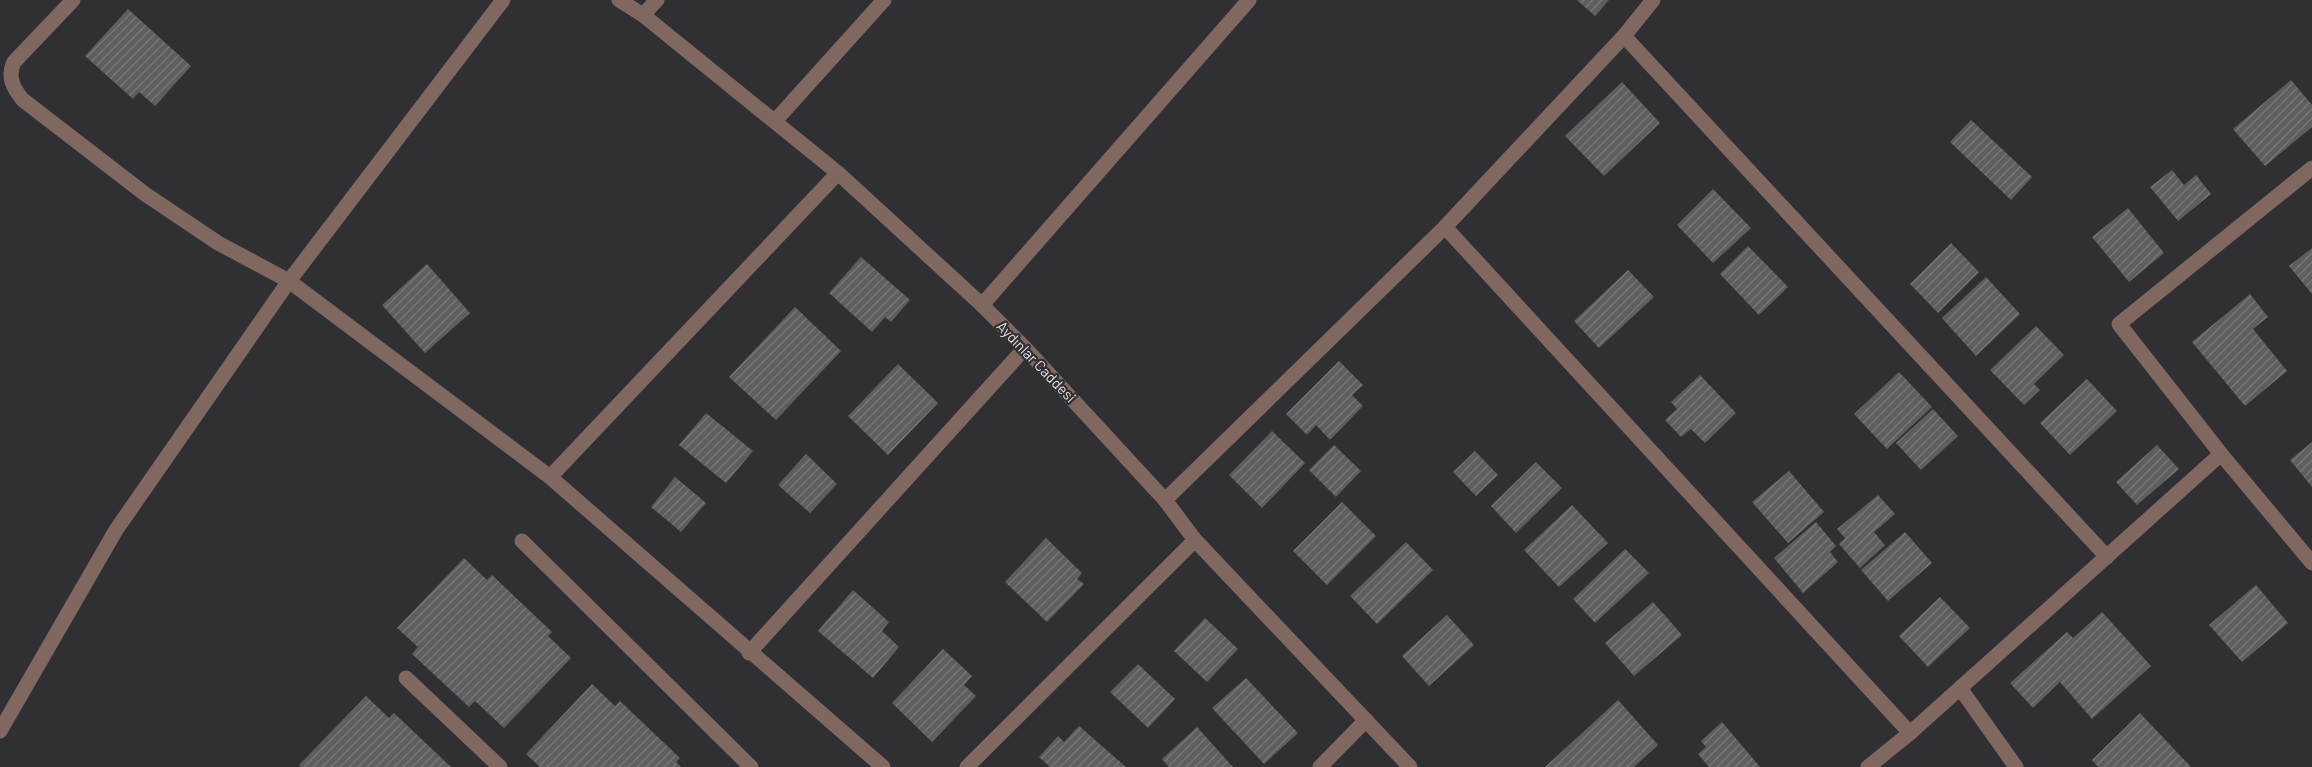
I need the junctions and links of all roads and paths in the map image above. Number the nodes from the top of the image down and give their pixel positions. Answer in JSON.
{"nodes":[{"id":1,"x":73,"y":0,"type":"edge"},
{"id":2,"x":503,"y":0,"type":"edge"},
{"id":3,"x":619,"y":0,"type":"edge"},
{"id":4,"x":657,"y":0,"type":"edge"},
{"id":5,"x":884,"y":0,"type":"edge"},
{"id":6,"x":1249,"y":0,"type":"edge"},
{"id":7,"x":1653,"y":0,"type":"edge"},
{"id":8,"x":643,"y":15,"type":"junction"},
{"id":9,"x":1624,"y":36,"type":"junction"},
{"id":10,"x":6,"y":85,"type":"edge"},
{"id":11,"x":775,"y":121,"type":"junction"},
{"id":12,"x":2312,"y":168,"type":"edge"},
{"id":13,"x":838,"y":173,"type":"junction"},
{"id":14,"x":1445,"y":227,"type":"junction"},
{"id":15,"x":289,"y":281,"type":"junction"},
{"id":16,"x":982,"y":305,"type":"junction"},
{"id":17,"x":1025,"y":348,"type":"junction"},
{"id":18,"x":2221,"y":454,"type":"junction"},
{"id":19,"x":550,"y":477,"type":"junction"},
{"id":20,"x":1165,"y":501,"type":"junction"},
{"id":21,"x":1195,"y":540,"type":"junction"},
{"id":22,"x":522,"y":541,"type":"dead end"},
{"id":23,"x":2107,"y":557,"type":"junction"},
{"id":24,"x":2312,"y":562,"type":"edge"},
{"id":25,"x":750,"y":653,"type":"junction"},
{"id":26,"x":406,"y":678,"type":"dead end"},
{"id":27,"x":1960,"y":688,"type":"junction"},
{"id":28,"x":1366,"y":720,"type":"junction"},
{"id":29,"x":0,"y":731,"type":"edge"},
{"id":30,"x":1910,"y":733,"type":"junction"},
{"id":31,"x":500,"y":767,"type":"edge"},
{"id":32,"x":751,"y":767,"type":"edge"},
{"id":33,"x":883,"y":767,"type":"edge"},
{"id":34,"x":967,"y":767,"type":"edge"},
{"id":35,"x":1320,"y":767,"type":"edge"},
{"id":36,"x":1410,"y":767,"type":"edge"},
{"id":37,"x":1868,"y":767,"type":"edge"},
{"id":38,"x":2016,"y":767,"type":"edge"}],
"edges":[{"from":1,"to":10,"type":"street"},
{"from":2,"to":15,"type":"street"},
{"from":3,"to":8,"type":"street","name":"Aydınlar Caddesi"},
{"from":4,"to":8,"type":"street"},
{"from":5,"to":11,"type":"street"},
{"from":6,"to":16,"type":"street"},
{"from":7,"to":9,"type":"street"},
{"from":8,"to":11,"type":"street","name":"Aydınlar Caddesi"},
{"from":9,"to":14,"type":"street"},
{"from":9,"to":23,"type":"street"},
{"from":10,"to":15,"type":"street"},
{"from":11,"to":13,"type":"street","name":"Aydınlar Caddesi"},
{"from":12,"to":18,"type":"street"},
{"from":13,"to":16,"type":"street","name":"Aydınlar Caddesi"},
{"from":13,"to":19,"type":"street"},
{"from":14,"to":20,"type":"street"},
{"from":14,"to":30,"type":"street"},
{"from":15,"to":19,"type":"street"},
{"from":15,"to":29,"type":"street"},
{"from":16,"to":17,"type":"street","name":"Aydınlar Caddesi"},
{"from":17,"to":20,"type":"street","name":"Aydınlar Caddesi"},
{"from":17,"to":25,"type":"street"},
{"from":18,"to":23,"type":"street"},
{"from":18,"to":24,"type":"street"},
{"from":19,"to":25,"type":"street"},
{"from":20,"to":21,"type":"street","name":"Aydınlar Caddesi"},
{"from":21,"to":28,"type":"street","name":"Aydınlar Caddesi"},
{"from":21,"to":34,"type":"street"},
{"from":22,"to":32,"type":"street"},
{"from":23,"to":27,"type":"street"},
{"from":25,"to":33,"type":"street"},
{"from":26,"to":31,"type":"street"},
{"from":27,"to":30,"type":"street"},
{"from":27,"to":38,"type":"street"},
{"from":28,"to":35,"type":"street"},
{"from":28,"to":36,"type":"street","name":"Aydınlar Caddesi"},
{"from":30,"to":37,"type":"street"}]}
